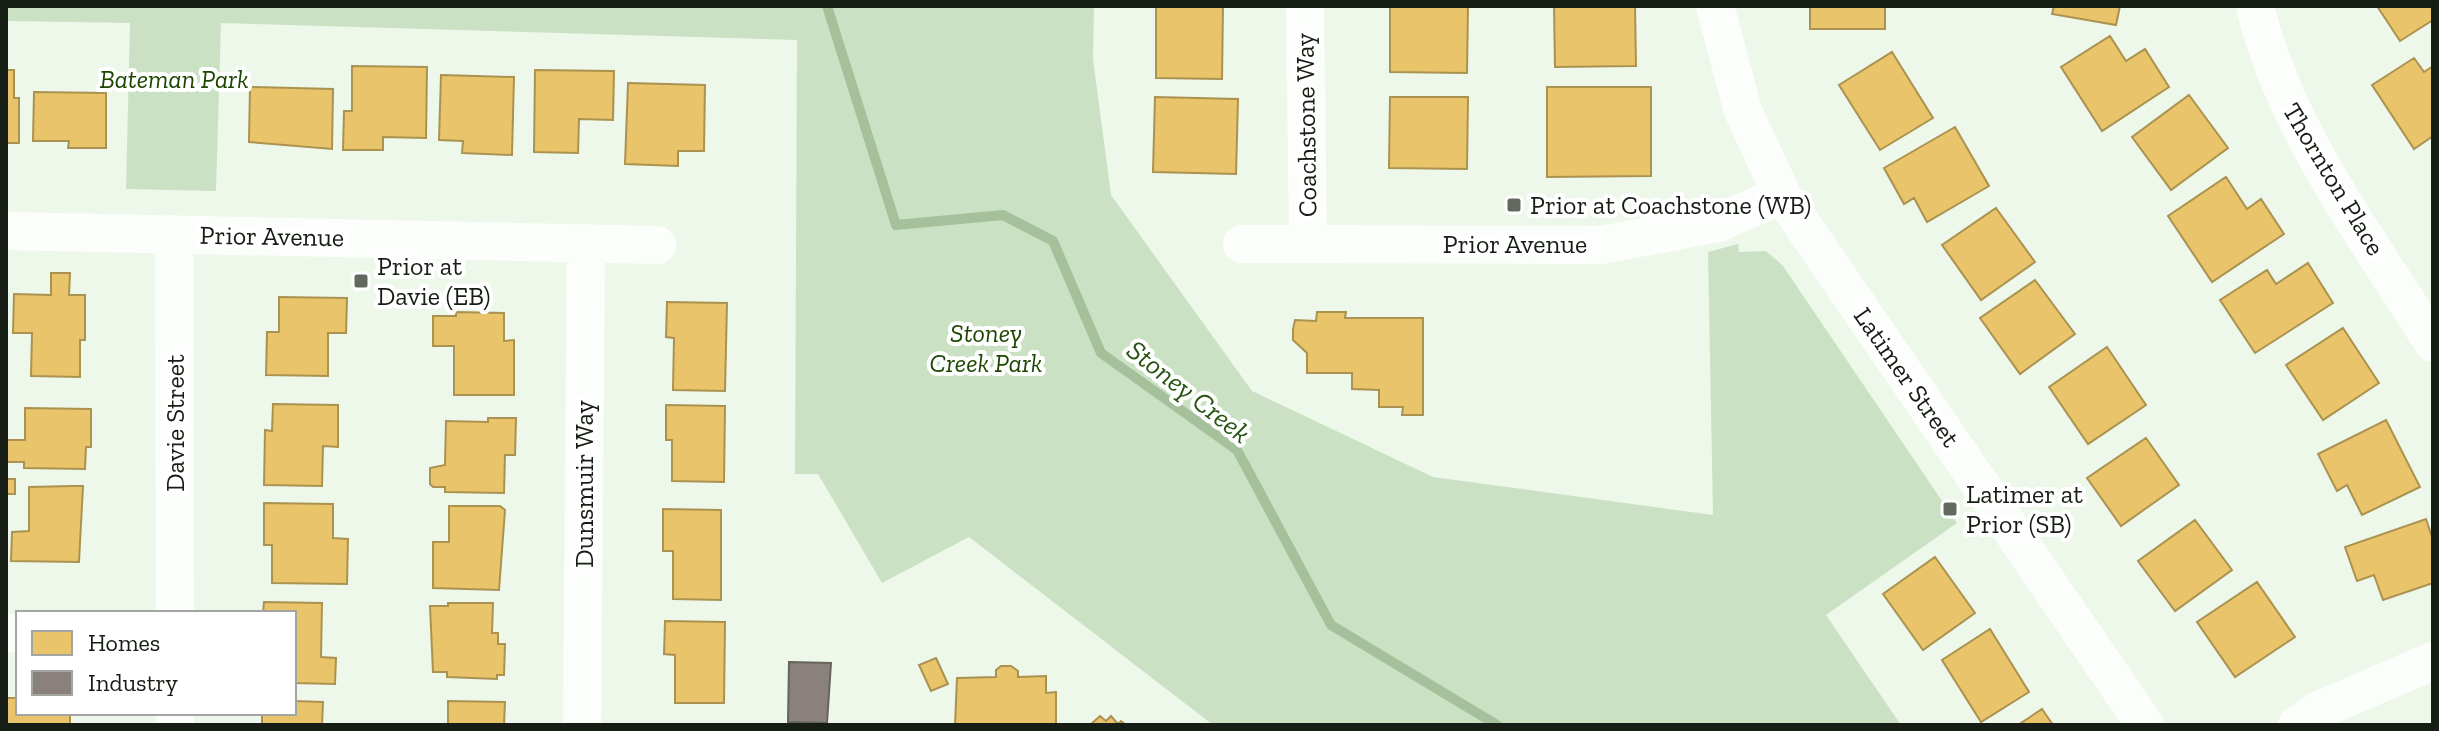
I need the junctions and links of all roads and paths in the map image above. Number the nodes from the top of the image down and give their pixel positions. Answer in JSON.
{"nodes":[{"id":1,"x":1305,"y":6,"type":"edge"},
{"id":2,"x":1715,"y":6,"type":"edge"},
{"id":3,"x":2255,"y":6,"type":"edge"},
{"id":4,"x":1782,"y":195,"type":"junction"},
{"id":5,"x":6,"y":231,"type":"edge"},
{"id":6,"x":174,"y":234,"type":"junction"},
{"id":7,"x":586,"y":243,"type":"junction"},
{"id":8,"x":1308,"y":243,"type":"junction"},
{"id":9,"x":1242,"y":244,"type":"dead end"},
{"id":10,"x":657,"y":245,"type":"dead end"},
{"id":11,"x":2433,"y":343,"type":"edge"},
{"id":12,"x":175,"y":611,"type":"edge"},
{"id":13,"x":2433,"y":661,"type":"edge"},
{"id":14,"x":582,"y":725,"type":"edge"},
{"id":15,"x":2145,"y":725,"type":"edge"},
{"id":16,"x":2297,"y":725,"type":"edge"}],
"edges":[{"from":1,"to":8,"type":"street","name":"Coachstone Way"},
{"from":2,"to":4,"type":"street","name":"Latimer Street"},
{"from":3,"to":11,"type":"street","name":"Thornton Place"},
{"from":4,"to":8,"type":"street","name":"Prior Avenue"},
{"from":4,"to":15,"type":"street","name":"Latimer Street"},
{"from":5,"to":6,"type":"street","name":"Prior Avenue"},
{"from":6,"to":7,"type":"street","name":"Prior Avenue"},
{"from":6,"to":12,"type":"street","name":"Davie Street"},
{"from":7,"to":10,"type":"street","name":"Prior Avenue"},
{"from":7,"to":14,"type":"street","name":"Dunsmuir Way"},
{"from":8,"to":9,"type":"street","name":"Prior Avenue"},
{"from":13,"to":16,"type":"street"}]}
